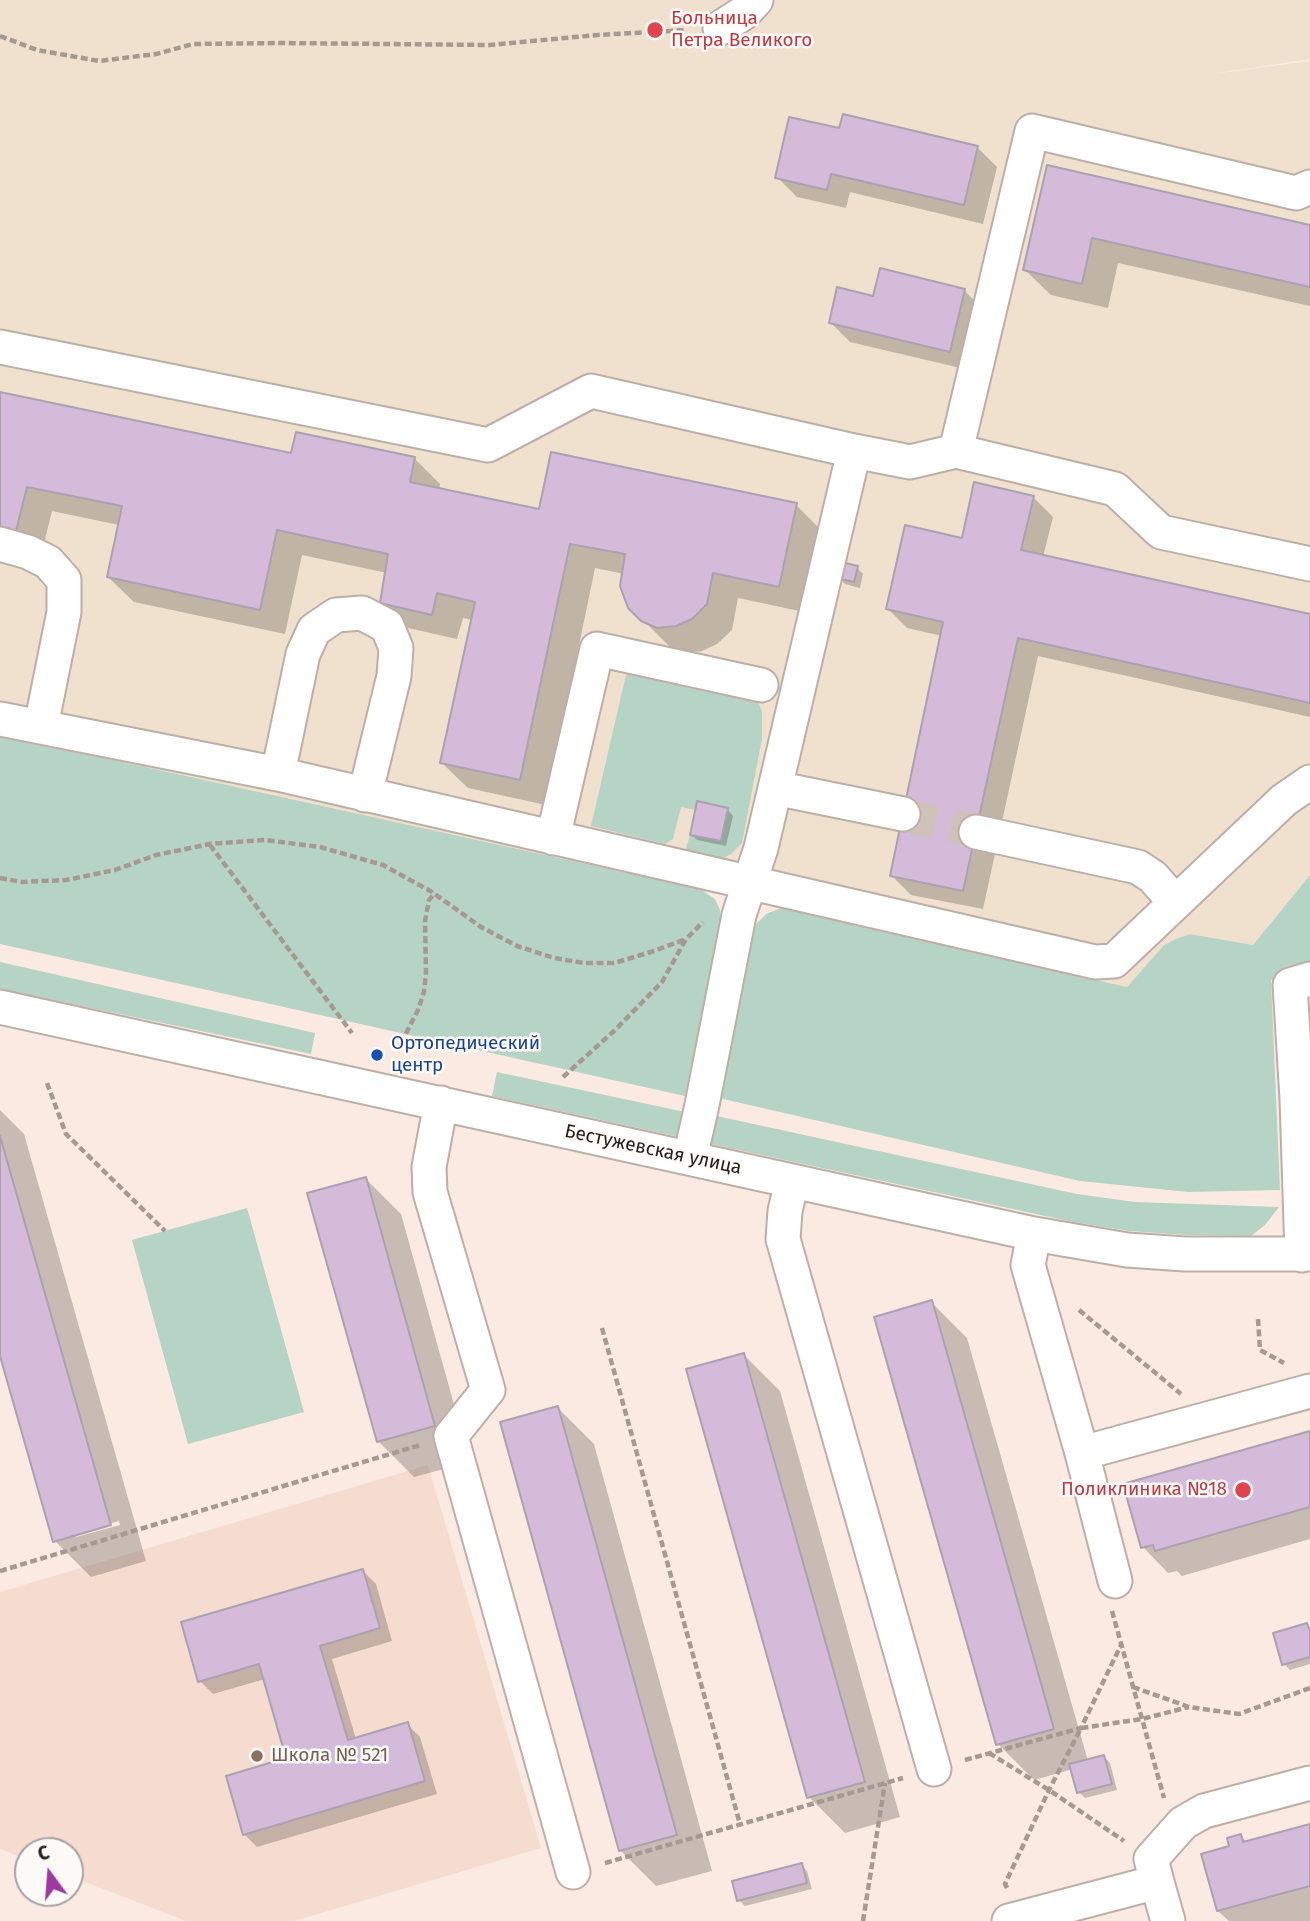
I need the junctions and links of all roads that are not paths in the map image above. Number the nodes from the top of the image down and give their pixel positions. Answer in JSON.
{"nodes":[{"id":1,"x":756,"y":0,"type":"edge"},
{"id":2,"x":720,"y":28,"type":"road end"},
{"id":3,"x":1310,"y":187,"type":"edge"},
{"id":4,"x":0,"y":347,"type":"edge"},
{"id":5,"x":854,"y":452,"type":"junction"},
{"id":6,"x":956,"y":452,"type":"junction"},
{"id":7,"x":0,"y":544,"type":"edge"},
{"id":8,"x":1310,"y":564,"type":"edge"},
{"id":9,"x":761,"y":685,"type":"dead end"},
{"id":10,"x":0,"y":719,"type":"edge"},
{"id":11,"x":41,"y":726,"type":"junction"},
{"id":12,"x":278,"y":774,"type":"junction"},
{"id":13,"x":1310,"y":782,"type":"edge"},
{"id":14,"x":775,"y":788,"type":"junction"},
{"id":15,"x":365,"y":795,"type":"junction"},
{"id":16,"x":903,"y":814,"type":"tunnel mouth"},
{"id":17,"x":976,"y":832,"type":"tunnel mouth"},
{"id":18,"x":553,"y":838,"type":"junction"},
{"id":19,"x":750,"y":883,"type":"junction"},
{"id":20,"x":1175,"y":902,"type":"junction"},
{"id":21,"x":1310,"y":979,"type":"edge"},
{"id":22,"x":0,"y":1007,"type":"edge"},
{"id":23,"x":1304,"y":1099,"type":"edge"},
{"id":24,"x":441,"y":1103,"type":"junction"},
{"id":25,"x":690,"y":1158,"type":"junction"},
{"id":26,"x":792,"y":1181,"type":"junction"},
{"id":27,"x":1034,"y":1234,"type":"junction"},
{"id":28,"x":1306,"y":1254,"type":"edge"},
{"id":29,"x":1300,"y":1378,"type":"edge"},
{"id":30,"x":1082,"y":1453,"type":"junction"},
{"id":31,"x":1115,"y":1581,"type":"road end"},
{"id":32,"x":934,"y":1769,"type":"road end"},
{"id":33,"x":1310,"y":1783,"type":"edge"},
{"id":34,"x":1154,"y":1870,"type":"junction"},
{"id":35,"x":573,"y":1872,"type":"road end"},
{"id":36,"x":1014,"y":1920,"type":"edge"},
{"id":37,"x":1168,"y":1921,"type":"edge"}],
"edges":[{"from":1,"to":2,"type":"street"},
{"from":3,"to":6,"type":"street"},
{"from":4,"to":5,"type":"street"},
{"from":5,"to":6,"type":"street"},
{"from":5,"to":14,"type":"street"},
{"from":6,"to":8,"type":"street"},
{"from":7,"to":11,"type":"street"},
{"from":9,"to":18,"type":"street"},
{"from":10,"to":11,"type":"street"},
{"from":11,"to":12,"type":"street"},
{"from":12,"to":15,"type":"street"},
{"from":12,"to":15,"type":"street"},
{"from":13,"to":20,"type":"street"},
{"from":14,"to":16,"type":"street"},
{"from":14,"to":19,"type":"street"},
{"from":15,"to":18,"type":"street"},
{"from":17,"to":20,"type":"street"},
{"from":18,"to":19,"type":"street"},
{"from":19,"to":20,"type":"street"},
{"from":19,"to":25,"type":"street"},
{"from":21,"to":23,"type":"street"},
{"from":22,"to":24,"type":"street","name":"Бестужевская улица"},
{"from":23,"to":28,"type":"street"},
{"from":24,"to":25,"type":"street","name":"Бестужевская улица"},
{"from":24,"to":35,"type":"street"},
{"from":25,"to":26,"type":"street","name":"Бестужевская улица"},
{"from":26,"to":27,"type":"street","name":"Бестужевская улица"},
{"from":26,"to":32,"type":"street"},
{"from":27,"to":28,"type":"street","name":"Бестужевская улица"},
{"from":27,"to":30,"type":"street"},
{"from":29,"to":30,"type":"street"},
{"from":30,"to":31,"type":"street"},
{"from":33,"to":34,"type":"street"},
{"from":34,"to":36,"type":"street"},
{"from":34,"to":37,"type":"street"}]}
